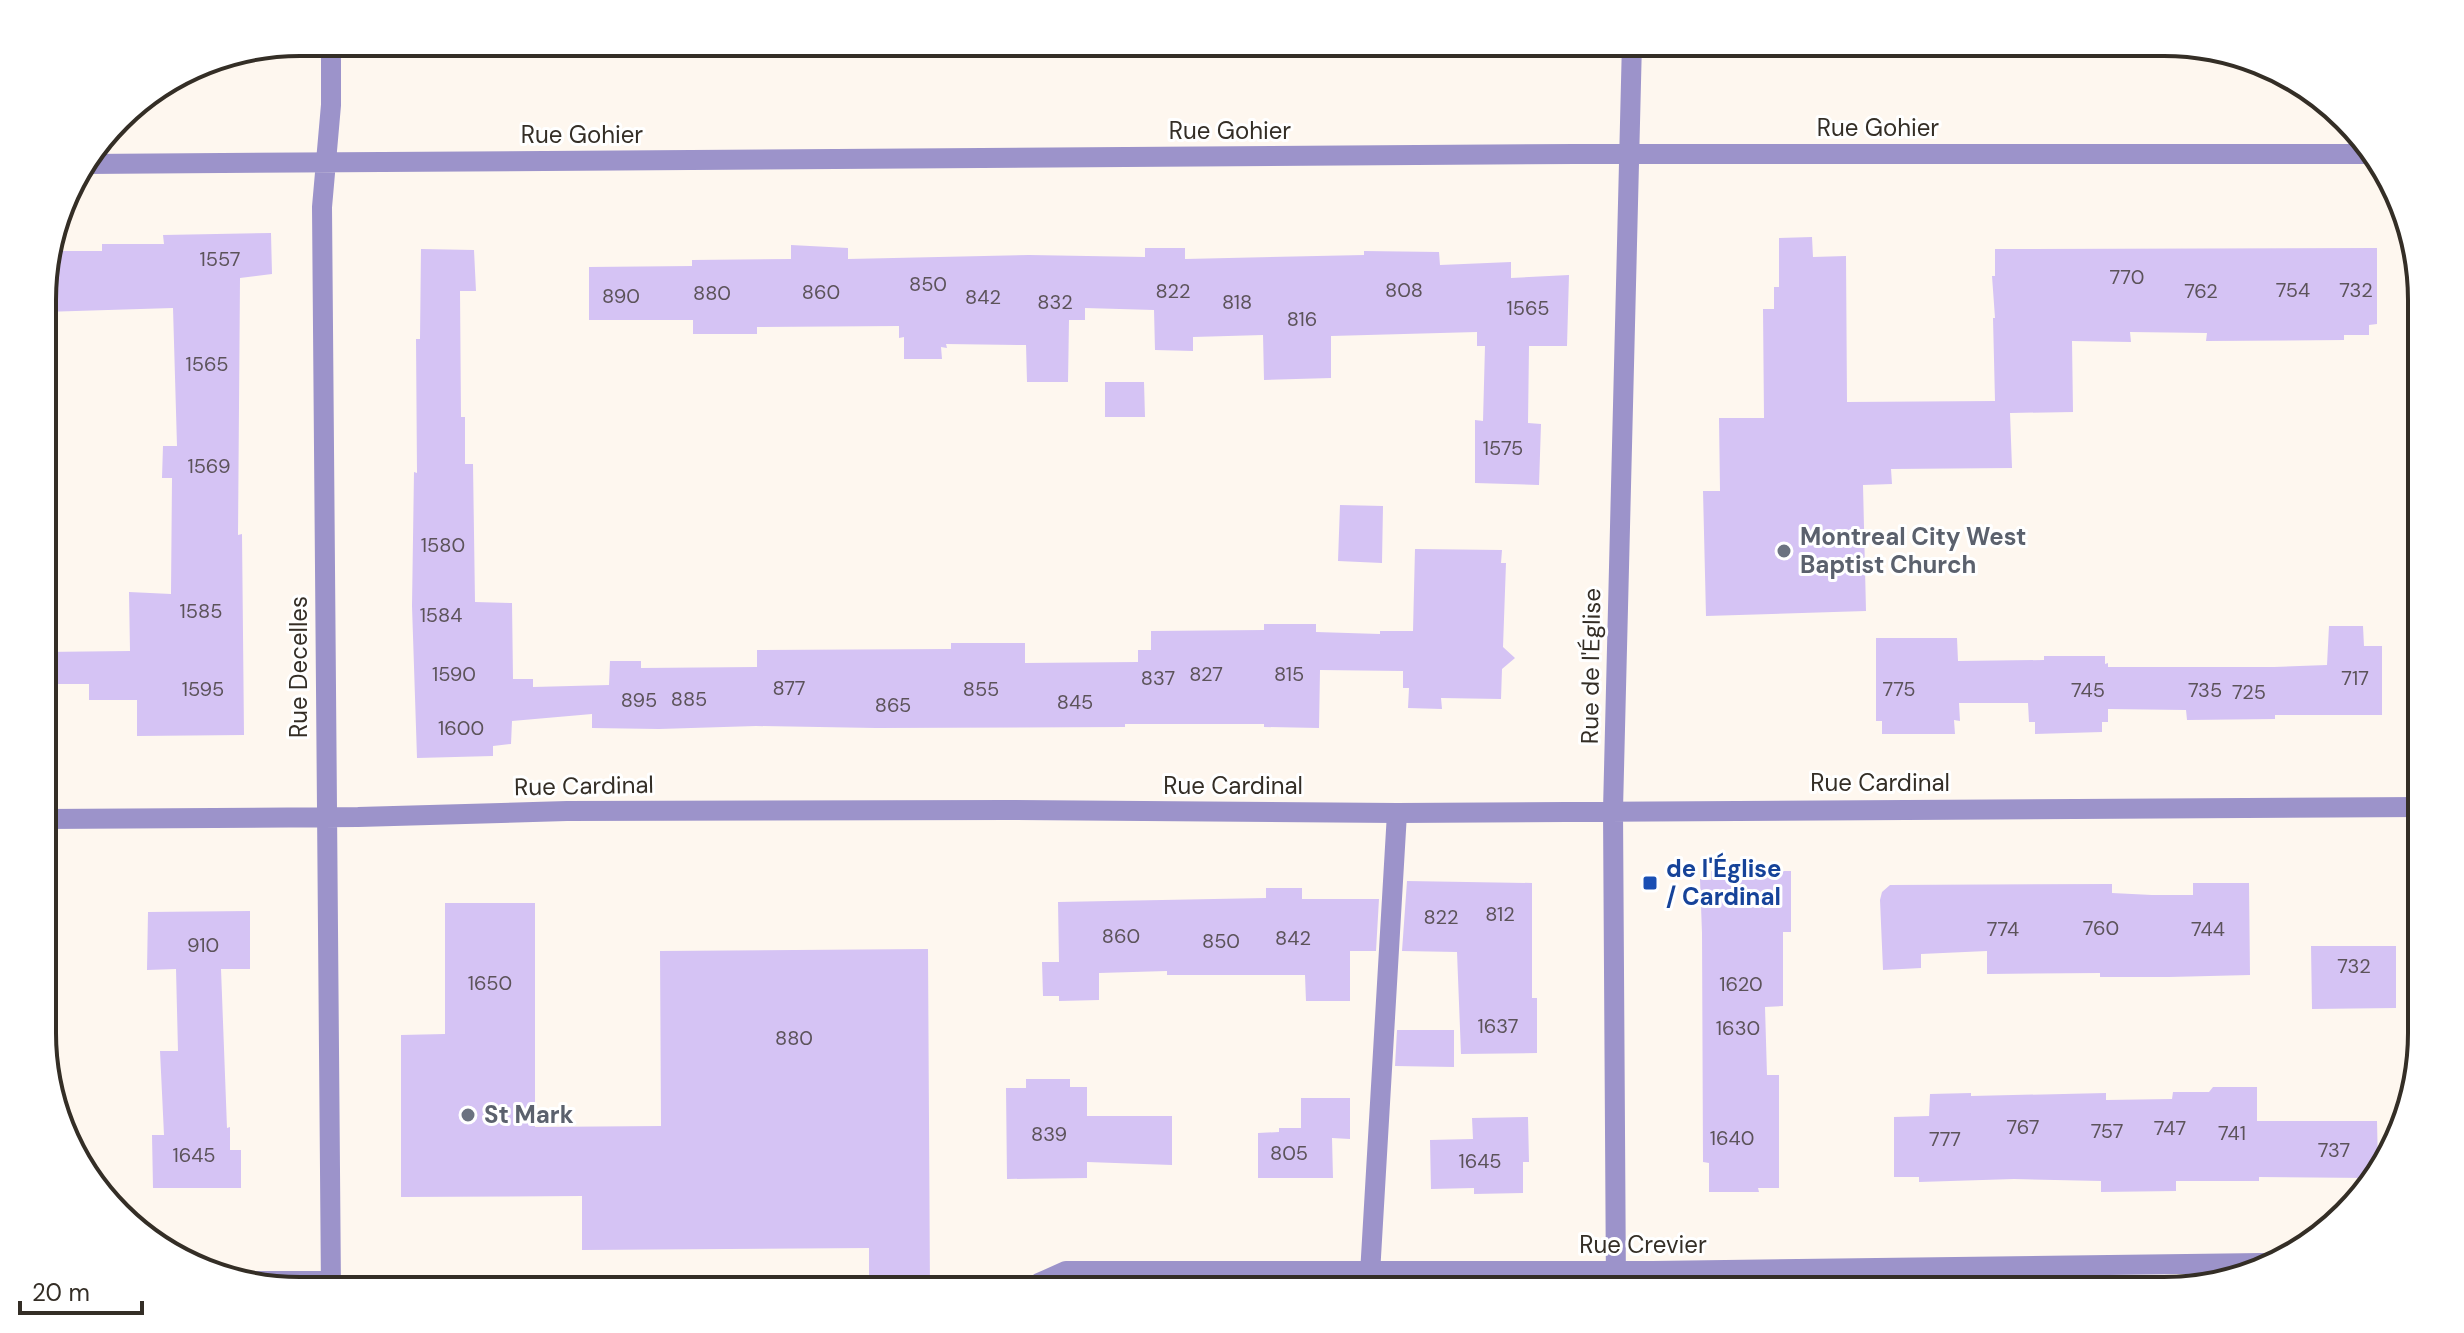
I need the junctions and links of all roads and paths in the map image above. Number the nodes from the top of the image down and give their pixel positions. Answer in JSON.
{"nodes":[{"id":1,"x":331,"y":56,"type":"edge"},
{"id":2,"x":1632,"y":56,"type":"edge"},
{"id":3,"x":1630,"y":154,"type":"junction"},
{"id":4,"x":2359,"y":154,"type":"edge"},
{"id":5,"x":326,"y":162,"type":"junction"},
{"id":6,"x":98,"y":164,"type":"edge"},
{"id":7,"x":2408,"y":807,"type":"edge"},
{"id":8,"x":1613,"y":810,"type":"junction"},
{"id":9,"x":1397,"y":813,"type":"junction"},
{"id":10,"x":325,"y":817,"type":"junction"},
{"id":11,"x":56,"y":819,"type":"edge"},
{"id":12,"x":2243,"y":1264,"type":"edge"},
{"id":13,"x":1251,"y":1276,"type":"edge"},
{"id":14,"x":1369,"y":1276,"type":"edge"},
{"id":15,"x":1616,"y":1276,"type":"edge"},
{"id":16,"x":1788,"y":1276,"type":"edge"},
{"id":17,"x":331,"y":1277,"type":"edge"},
{"id":18,"x":1053,"y":1277,"type":"edge"}],
"edges":[{"from":1,"to":5,"type":"street","name":"Rue Decelles"},
{"from":2,"to":3,"type":"street","name":"Rue de l'Église"},
{"from":3,"to":4,"type":"street","name":"Rue Gohier"},
{"from":3,"to":5,"type":"street","name":"Rue Gohier"},
{"from":3,"to":8,"type":"street","name":"Rue de l'Église"},
{"from":5,"to":6,"type":"street","name":"Rue Gohier"},
{"from":5,"to":10,"type":"street","name":"Rue Decelles"},
{"from":7,"to":8,"type":"street","name":"Rue Cardinal"},
{"from":8,"to":9,"type":"street","name":"Rue Cardinal"},
{"from":8,"to":15,"type":"street","name":"Rue de l'Église"},
{"from":9,"to":10,"type":"street","name":"Rue Cardinal"},
{"from":9,"to":14,"type":"street"},
{"from":10,"to":11,"type":"street","name":"Rue Cardinal"},
{"from":10,"to":17,"type":"street","name":"Rue Decelles"},
{"from":12,"to":16,"type":"street","name":"Rue Crevier"},
{"from":13,"to":18,"type":"street","name":"Rue Crevier"}]}
